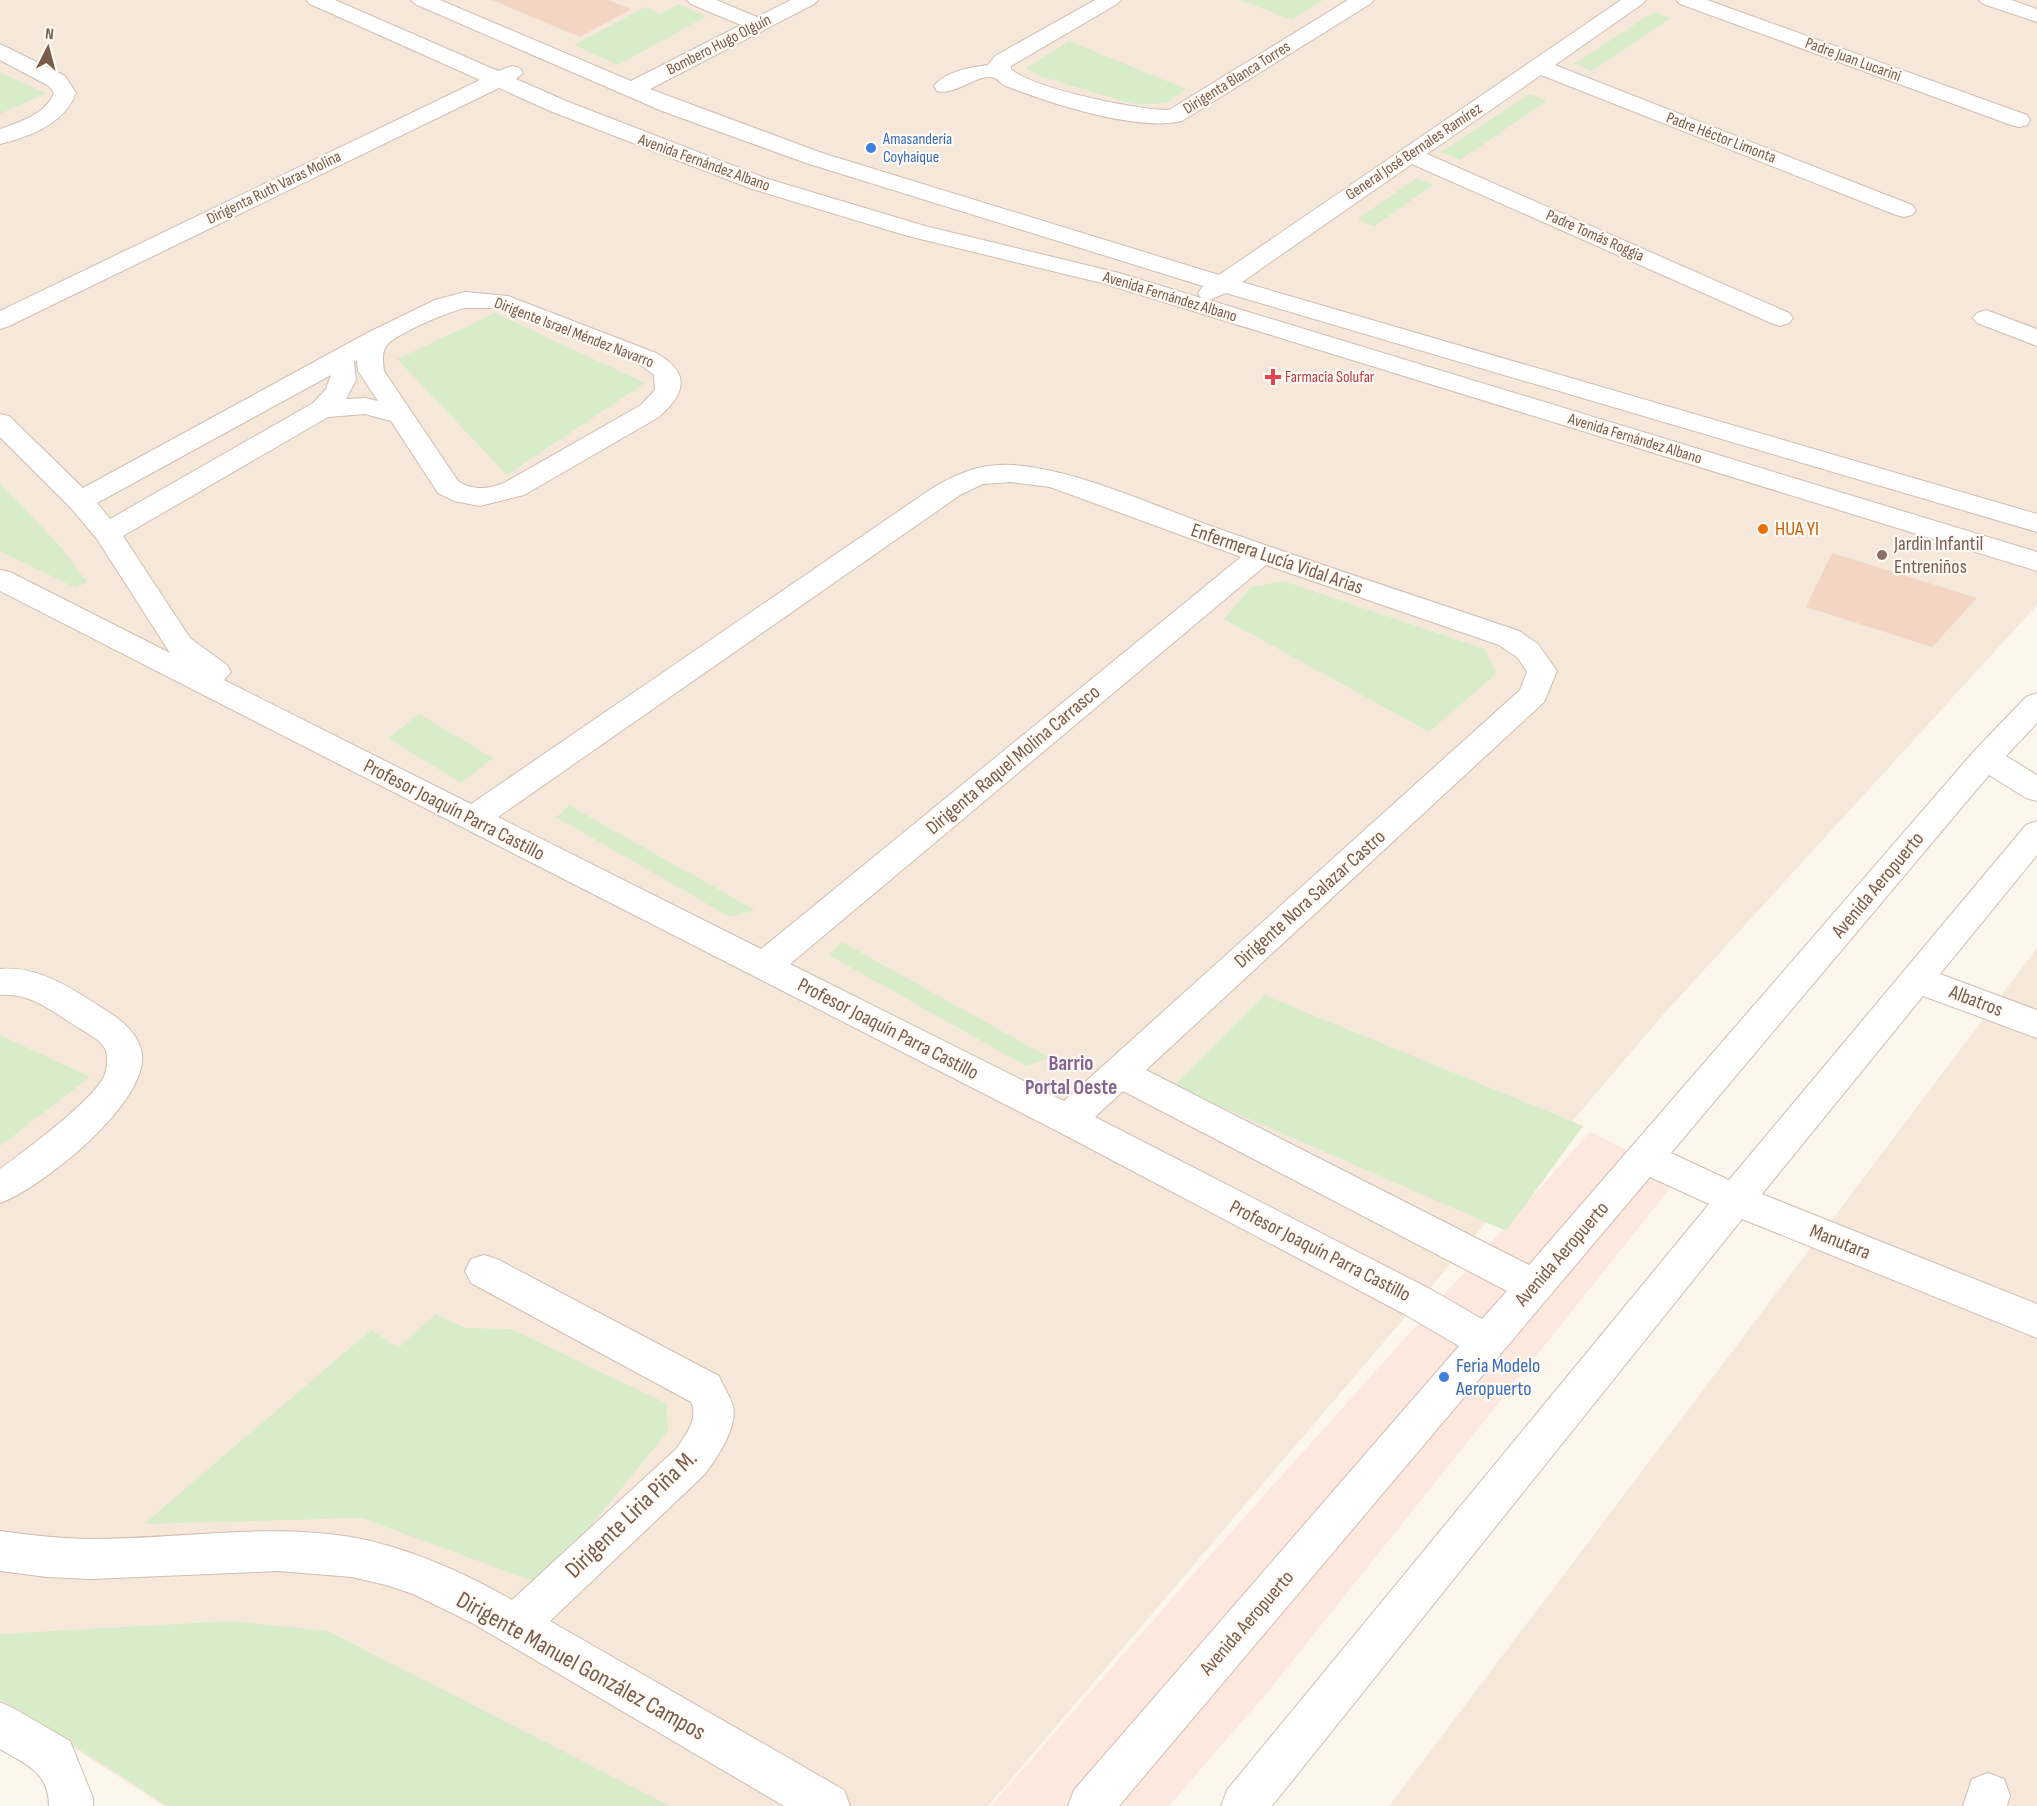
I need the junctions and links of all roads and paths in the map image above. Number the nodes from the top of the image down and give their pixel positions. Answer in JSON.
{"nodes":[{"id":1,"x":317,"y":0,"type":"edge"},
{"id":2,"x":422,"y":0,"type":"edge"},
{"id":3,"x":698,"y":0,"type":"edge"},
{"id":4,"x":807,"y":0,"type":"edge"},
{"id":5,"x":1110,"y":0,"type":"edge"},
{"id":6,"x":1363,"y":0,"type":"edge"},
{"id":7,"x":1635,"y":0,"type":"edge"},
{"id":8,"x":1687,"y":0,"type":"edge"},
{"id":9,"x":1990,"y":0,"type":"edge"},
{"id":10,"x":2037,"y":16,"type":"edge"},
{"id":11,"x":758,"y":25,"type":"junction"},
{"id":12,"x":0,"y":51,"type":"edge"},
{"id":13,"x":548,"y":54,"type":"junction"},
{"id":14,"x":1538,"y":66,"type":"junction"},
{"id":15,"x":1000,"y":71,"type":"junction"},
{"id":16,"x":498,"y":80,"type":"junction"},
{"id":17,"x":945,"y":86,"type":"dead end"},
{"id":18,"x":631,"y":90,"type":"junction"},
{"id":19,"x":2019,"y":120,"type":"dead end"},
{"id":20,"x":0,"y":137,"type":"edge"},
{"id":21,"x":1410,"y":155,"type":"junction"},
{"id":22,"x":1904,"y":210,"type":"dead end"},
{"id":23,"x":1221,"y":284,"type":"junction"},
{"id":24,"x":1194,"y":305,"type":"junction"},
{"id":25,"x":1780,"y":318,"type":"dead end"},
{"id":26,"x":1986,"y":318,"type":"dead end"},
{"id":27,"x":0,"y":321,"type":"edge"},
{"id":28,"x":378,"y":337,"type":"junction"},
{"id":29,"x":2037,"y":338,"type":"edge"},
{"id":30,"x":339,"y":358,"type":"junction"},
{"id":31,"x":322,"y":409,"type":"junction"},
{"id":32,"x":400,"y":415,"type":"junction"},
{"id":33,"x":0,"y":423,"type":"edge"},
{"id":34,"x":80,"y":501,"type":"junction"},
{"id":35,"x":2037,"y":523,"type":"edge"},
{"id":36,"x":107,"y":533,"type":"junction"},
{"id":37,"x":1262,"y":555,"type":"junction"},
{"id":38,"x":2037,"y":561,"type":"edge"},
{"id":39,"x":0,"y":579,"type":"edge"},
{"id":40,"x":1542,"y":672,"type":"joint"},
{"id":41,"x":2037,"y":704,"type":"edge"},
{"id":42,"x":285,"y":724,"type":"junction"},
{"id":43,"x":1986,"y":758,"type":"junction"},
{"id":44,"x":2037,"y":790,"type":"edge"},
{"id":45,"x":472,"y":819,"type":"junction"},
{"id":46,"x":2037,"y":832,"type":"edge"},
{"id":47,"x":764,"y":966,"type":"junction"},
{"id":48,"x":1916,"y":979,"type":"junction"},
{"id":49,"x":0,"y":982,"type":"edge"},
{"id":50,"x":2037,"y":1024,"type":"edge"},
{"id":51,"x":1119,"y":1072,"type":"junction"},
{"id":52,"x":1068,"y":1120,"type":"junction"},
{"id":53,"x":1646,"y":1158,"type":"junction"},
{"id":54,"x":0,"y":1188,"type":"edge"},
{"id":55,"x":1736,"y":1200,"type":"junction"},
{"id":56,"x":484,"y":1271,"type":"dead end"},
{"id":57,"x":1534,"y":1286,"type":"junction"},
{"id":58,"x":2037,"y":1321,"type":"edge"},
{"id":59,"x":1487,"y":1342,"type":"junction"},
{"id":60,"x":0,"y":1551,"type":"edge"},
{"id":61,"x":517,"y":1624,"type":"junction"},
{"id":62,"x":0,"y":1724,"type":"edge"},
{"id":63,"x":71,"y":1806,"type":"edge"},
{"id":64,"x":828,"y":1806,"type":"edge"},
{"id":65,"x":1090,"y":1806,"type":"edge"},
{"id":66,"x":1243,"y":1806,"type":"edge"}],
"edges":[{"from":1,"to":16,"type":"street","name":"Avenida Fernández Albano"},
{"from":2,"to":13,"type":"street","name":"Avenida Fernández Albano"},
{"from":3,"to":11,"type":"street"},
{"from":4,"to":11,"type":"street","name":"Bombero Hugo Olguín"},
{"from":5,"to":15,"type":"street"},
{"from":6,"to":15,"type":"street","name":"Dirigenta Blanca Torres"},
{"from":7,"to":14,"type":"street","name":"General José Bernales Ramírez"},
{"from":8,"to":19,"type":"street","name":"Padre Juan Lucarini"},
{"from":9,"to":10,"type":"street"},
{"from":11,"to":18,"type":"street","name":"Bombero Hugo Olguín"},
{"from":12,"to":20,"type":"street"},
{"from":13,"to":16,"type":"street","name":"Dirigenta Ruth Varas Molina"},
{"from":13,"to":18,"type":"street","name":"Avenida Fernández Albano"},
{"from":14,"to":21,"type":"street","name":"General José Bernales Ramírez"},
{"from":14,"to":22,"type":"street","name":"Padre Héctor Limonta"},
{"from":15,"to":17,"type":"street"},
{"from":16,"to":24,"type":"street","name":"Avenida Fernández Albano"},
{"from":16,"to":27,"type":"street","name":"Dirigenta Ruth Varas Molina"},
{"from":18,"to":23,"type":"street","name":"Avenida Fernández Albano"},
{"from":21,"to":23,"type":"street","name":"General José Bernales Ramírez"},
{"from":21,"to":25,"type":"street","name":"Padre Tomás Roggia"},
{"from":23,"to":24,"type":"street","name":"General José Bernales Ramírez"},
{"from":23,"to":35,"type":"street","name":"Avenida Fernández Albano"},
{"from":24,"to":38,"type":"street","name":"Avenida Fernández Albano"},
{"from":26,"to":29,"type":"street"},
{"from":28,"to":30,"type":"street","name":"Dirigente Israel Méndez Navarro"},
{"from":28,"to":32,"type":"street","name":"Dirigente Israel Méndez Navarro"},
{"from":28,"to":32,"type":"street","name":"Dirigente Israel Méndez Navarro"},
{"from":30,"to":31,"type":"street"},
{"from":30,"to":34,"type":"street","name":"Dirigente Israel Méndez Navarro"},
{"from":31,"to":32,"type":"street"},
{"from":31,"to":36,"type":"street"},
{"from":33,"to":34,"type":"street","name":"Profesor Joaquín Parra Castillo"},
{"from":34,"to":36,"type":"street","name":"Profesor Joaquín Parra Castillo"},
{"from":36,"to":42,"type":"street","name":"Profesor Joaquín Parra Castillo"},
{"from":37,"to":40,"type":"street","name":"Enfermera Lucía Vidal Arias"},
{"from":37,"to":45,"type":"street","name":"Enfermera Lucía Vidal Arias"},
{"from":37,"to":47,"type":"street","name":"Dirigenta Raquel Molina Carrasco"},
{"from":39,"to":42,"type":"street","name":"Profesor Joaquín Parra Castillo"},
{"from":40,"to":51,"type":"street","name":"Dirigente Nora Salazar Castro"},
{"from":41,"to":43,"type":"street","name":"Avenida Aeropuerto"},
{"from":42,"to":45,"type":"street","name":"Profesor Joaquín Parra Castillo"},
{"from":43,"to":44,"type":"street"},
{"from":43,"to":53,"type":"street","name":"Avenida Aeropuerto"},
{"from":45,"to":47,"type":"street","name":"Profesor Joaquín Parra Castillo"},
{"from":46,"to":48,"type":"street"},
{"from":47,"to":52,"type":"street","name":"Profesor Joaquín Parra Castillo"},
{"from":48,"to":50,"type":"street","name":"Albatros"},
{"from":48,"to":55,"type":"street"},
{"from":49,"to":54,"type":"street"},
{"from":51,"to":52,"type":"street","name":"Dirigente Nora Salazar Castro"},
{"from":51,"to":57,"type":"street"},
{"from":52,"to":59,"type":"street","name":"Profesor Joaquín Parra Castillo"},
{"from":53,"to":55,"type":"street","name":"Manutara"},
{"from":53,"to":57,"type":"street","name":"Avenida Aeropuerto"},
{"from":55,"to":58,"type":"street","name":"Manutara"},
{"from":55,"to":66,"type":"street"},
{"from":56,"to":61,"type":"street","name":"Dirigente Liria Piña M."},
{"from":57,"to":59,"type":"street","name":"Avenida Aeropuerto"},
{"from":59,"to":65,"type":"street","name":"Avenida Aeropuerto"},
{"from":60,"to":61,"type":"street","name":"Dirigente Manuel González Campos"},
{"from":61,"to":64,"type":"street","name":"Dirigente Manuel González Campos"},
{"from":62,"to":63,"type":"street"}]}
